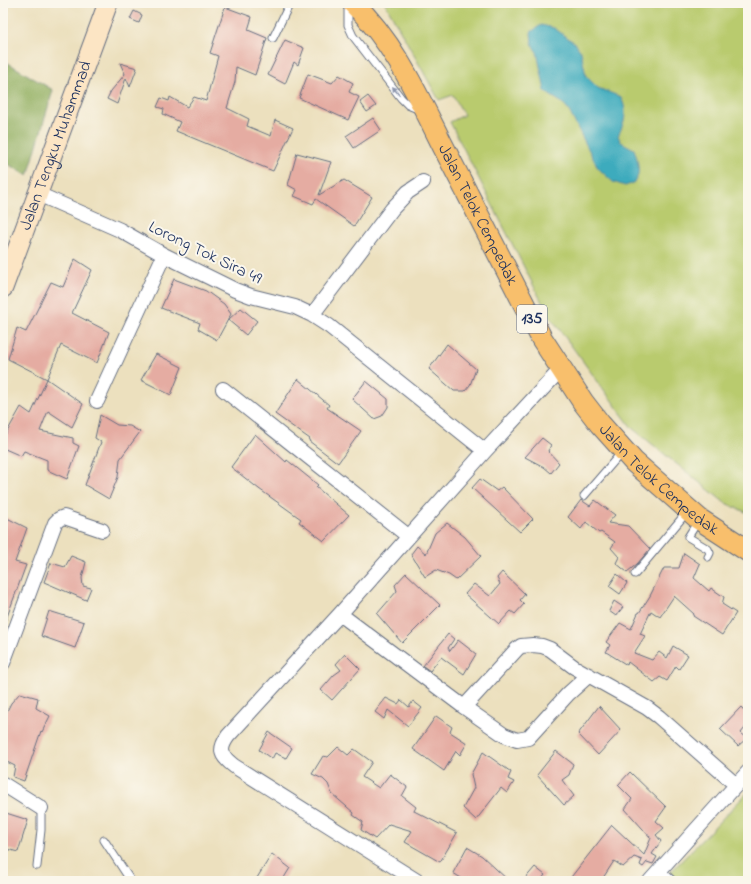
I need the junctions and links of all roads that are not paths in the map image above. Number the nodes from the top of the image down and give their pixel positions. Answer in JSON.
{"nodes":[{"id":1,"x":108,"y":3,"type":"edge"},
{"id":2,"x":290,"y":3,"type":"edge"},
{"id":3,"x":348,"y":3,"type":"edge"},
{"id":4,"x":353,"y":3,"type":"edge"},
{"id":5,"x":365,"y":3,"type":"edge"},
{"id":6,"x":382,"y":36,"type":"junction"},
{"id":7,"x":273,"y":38,"type":"dead end"},
{"id":8,"x":427,"y":114,"type":"junction"},
{"id":9,"x":423,"y":182,"type":"dead end"},
{"id":10,"x":38,"y":194,"type":"junction"},
{"id":11,"x":164,"y":255,"type":"junction"},
{"id":12,"x":3,"y":288,"type":"edge"},
{"id":13,"x":312,"y":315,"type":"junction"},
{"id":14,"x":562,"y":369,"type":"junction"},
{"id":15,"x":223,"y":389,"type":"dead end"},
{"id":16,"x":97,"y":401,"type":"dead end"},
{"id":17,"x":623,"y":450,"type":"junction"},
{"id":18,"x":485,"y":451,"type":"junction"},
{"id":19,"x":584,"y":496,"type":"dead end"},
{"id":20,"x":694,"y":514,"type":"junction"},
{"id":21,"x":102,"y":530,"type":"dead end"},
{"id":22,"x":408,"y":536,"type":"junction"},
{"id":23,"x":748,"y":551,"type":"edge"},
{"id":24,"x":708,"y":557,"type":"dead end"},
{"id":25,"x":635,"y":574,"type":"dead end"},
{"id":26,"x":340,"y":614,"type":"junction"},
{"id":27,"x":3,"y":663,"type":"edge"},
{"id":28,"x":589,"y":675,"type":"junction"},
{"id":29,"x":464,"y":707,"type":"junction"},
{"id":30,"x":748,"y":772,"type":"edge"},
{"id":31,"x":3,"y":784,"type":"edge"},
{"id":32,"x":736,"y":785,"type":"junction"},
{"id":33,"x":41,"y":808,"type":"joint"},
{"id":34,"x":104,"y":840,"type":"dead end"},
{"id":35,"x":37,"y":866,"type":"dead end"},
{"id":36,"x":654,"y":877,"type":"edge"},
{"id":37,"x":131,"y":881,"type":"edge"},
{"id":38,"x":417,"y":881,"type":"edge"},
{"id":39,"x":673,"y":881,"type":"edge"}],
"edges":[{"from":1,"to":10,"type":"main road","name":"Jalan Tengku Muhammad"},
{"from":2,"to":7,"type":"lane"},
{"from":8,"to":3,"type":"lane","one_way":true},
{"from":4,"to":6,"type":"main road","name":"Jalan Telok Cempedak","number":"135"},
{"from":5,"to":6,"type":"main road"},
{"from":6,"to":8,"type":"main road","name":"Jalan Telok Cempedak","number":"135"},
{"from":8,"to":14,"type":"main road","name":"Jalan Telok Cempedak","number":"135"},
{"from":9,"to":13,"type":"street"},
{"from":10,"to":11,"type":"street","name":"Lorong Tok Sira 49"},
{"from":10,"to":12,"type":"main road","name":"Jalan Tengku Muhammad"},
{"from":11,"to":13,"type":"street","name":"Lorong Tok Sira 49"},
{"from":11,"to":16,"type":"street"},
{"from":13,"to":18,"type":"street","name":"Lorong Tok Sira 49"},
{"from":14,"to":17,"type":"main road","name":"Jalan Telok Cempedak","number":"135"},
{"from":14,"to":18,"type":"street"},
{"from":15,"to":22,"type":"street"},
{"from":17,"to":19,"type":"lane"},
{"from":17,"to":20,"type":"main road","name":"Jalan Telok Cempedak","number":"135"},
{"from":18,"to":22,"type":"street"},
{"from":20,"to":23,"type":"main road","name":"Jalan Telok Cempedak","number":"135"},
{"from":20,"to":24,"type":"lane"},
{"from":20,"to":25,"type":"lane"},
{"from":21,"to":27,"type":"street"},
{"from":22,"to":26,"type":"street"},
{"from":26,"to":29,"type":"street"},
{"from":26,"to":38,"type":"street"},
{"from":28,"to":29,"type":"street"},
{"from":28,"to":29,"type":"street"},
{"from":28,"to":32,"type":"street"},
{"from":30,"to":32,"type":"street"},
{"from":31,"to":33,"type":"street"},
{"from":32,"to":36,"type":"street"},
{"from":33,"to":35,"type":"lane"},
{"from":34,"to":37,"type":"lane"},
{"from":36,"to":39,"type":"lane"}]}
